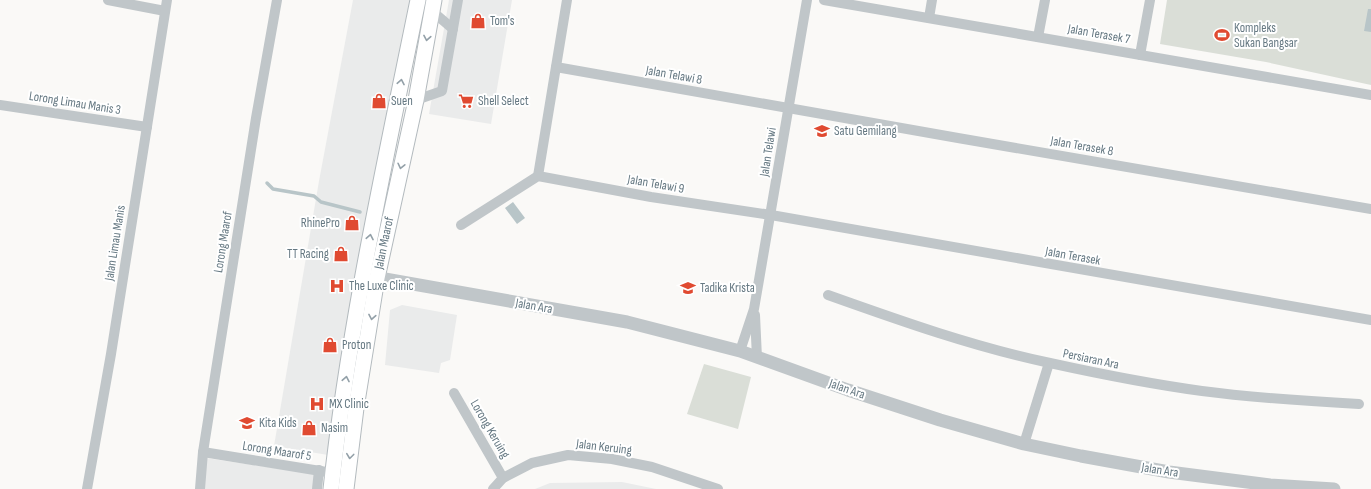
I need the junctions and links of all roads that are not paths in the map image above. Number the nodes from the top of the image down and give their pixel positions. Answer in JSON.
{"nodes":[{"id":1,"x":108,"y":0,"type":"edge"},
{"id":2,"x":167,"y":0,"type":"edge"},
{"id":3,"x":277,"y":0,"type":"edge"},
{"id":4,"x":418,"y":0,"type":"edge"},
{"id":5,"x":458,"y":0,"type":"edge"},
{"id":6,"x":567,"y":0,"type":"edge"},
{"id":7,"x":807,"y":0,"type":"edge"},
{"id":8,"x":824,"y":0,"type":"edge"},
{"id":9,"x":932,"y":0,"type":"edge"},
{"id":10,"x":1044,"y":0,"type":"edge"},
{"id":11,"x":1150,"y":0,"type":"edge"},
{"id":12,"x":433,"y":5,"type":"edge"},
{"id":13,"x":165,"y":11,"type":"junction"},
{"id":14,"x":929,"y":18,"type":"junction"},
{"id":15,"x":453,"y":29,"type":"junction"},
{"id":16,"x":1038,"y":37,"type":"junction"},
{"id":17,"x":1140,"y":55,"type":"junction"},
{"id":18,"x":556,"y":67,"type":"junction"},
{"id":19,"x":1371,"y":94,"type":"edge"},
{"id":20,"x":416,"y":100,"type":"junction"},
{"id":21,"x":0,"y":105,"type":"edge"},
{"id":22,"x":788,"y":108,"type":"junction"},
{"id":23,"x":147,"y":127,"type":"junction"},
{"id":24,"x":538,"y":176,"type":"junction"},
{"id":25,"x":1371,"y":209,"type":"edge"},
{"id":26,"x":771,"y":215,"type":"junction"},
{"id":27,"x":461,"y":225,"type":"dead end"},
{"id":28,"x":370,"y":277,"type":"junction"},
{"id":29,"x":828,"y":295,"type":"dead end"},
{"id":30,"x":754,"y":309,"type":"junction"},
{"id":31,"x":1371,"y":320,"type":"edge"},
{"id":32,"x":740,"y":351,"type":"junction"},
{"id":33,"x":757,"y":358,"type":"junction"},
{"id":34,"x":1049,"y":363,"type":"junction"},
{"id":35,"x":454,"y":393,"type":"dead end"},
{"id":36,"x":1359,"y":404,"type":"dead end"},
{"id":37,"x":1024,"y":444,"type":"junction"},
{"id":38,"x":203,"y":452,"type":"junction"},
{"id":39,"x":326,"y":472,"type":"junction"},
{"id":40,"x":504,"y":478,"type":"junction"},
{"id":41,"x":347,"y":482,"type":"edge"},
{"id":42,"x":88,"y":489,"type":"edge"},
{"id":43,"x":200,"y":489,"type":"edge"},
{"id":44,"x":317,"y":489,"type":"edge"},
{"id":45,"x":331,"y":489,"type":"edge"},
{"id":46,"x":492,"y":489,"type":"edge"},
{"id":47,"x":718,"y":489,"type":"edge"},
{"id":48,"x":1334,"y":489,"type":"edge"}],
"edges":[{"from":1,"to":13,"type":"street"},
{"from":2,"to":13,"type":"street","name":"Jalan Limau Manis"},
{"from":3,"to":38,"type":"street","name":"Lorong Maarof"},
{"from":28,"to":4,"type":"main road","name":"Jalan Maarof","one_way":true},
{"from":5,"to":15,"type":"street"},
{"from":6,"to":18,"type":"street"},
{"from":7,"to":22,"type":"street","name":"Jalan Telawi"},
{"from":8,"to":14,"type":"street","name":"Jalan Terasek 7"},
{"from":9,"to":14,"type":"street"},
{"from":10,"to":16,"type":"street"},
{"from":11,"to":17,"type":"street"},
{"from":12,"to":15,"type":"street"},
{"from":12,"to":20,"type":"main road","name":"Jalan Maarof","one_way":true},
{"from":13,"to":23,"type":"street","name":"Jalan Limau Manis"},
{"from":14,"to":16,"type":"street","name":"Jalan Terasek 7"},
{"from":15,"to":20,"type":"street"},
{"from":16,"to":17,"type":"street","name":"Jalan Terasek 7"},
{"from":17,"to":19,"type":"street","name":"Jalan Terasek 7"},
{"from":18,"to":22,"type":"street","name":"Jalan Telawi 8"},
{"from":18,"to":24,"type":"street"},
{"from":20,"to":28,"type":"main road","name":"Jalan Maarof","one_way":true},
{"from":21,"to":23,"type":"street","name":"Lorong Limau Manis 3"},
{"from":22,"to":25,"type":"street","name":"Jalan Terasek 8"},
{"from":22,"to":26,"type":"street","name":"Jalan Telawi"},
{"from":23,"to":42,"type":"street","name":"Jalan Limau Manis"},
{"from":24,"to":26,"type":"street","name":"Jalan Telawi 9"},
{"from":24,"to":27,"type":"street"},
{"from":26,"to":30,"type":"street","name":"Jalan Telawi"},
{"from":26,"to":31,"type":"street","name":"Jalan Terasek"},
{"from":28,"to":32,"type":"street","name":"Jalan Ara"},
{"from":39,"to":28,"type":"main road","name":"Jalan Maarof","one_way":true},
{"from":28,"to":41,"type":"main road","name":"Jalan Maarof","one_way":true},
{"from":29,"to":34,"type":"street","name":"Persiaran Ara"},
{"from":30,"to":32,"type":"street","name":"Jalan Telawi"},
{"from":30,"to":33,"type":"street","name":"Jalan Telawi"},
{"from":32,"to":33,"type":"street","name":"Jalan Ara"},
{"from":33,"to":37,"type":"street","name":"Jalan Ara"},
{"from":34,"to":36,"type":"street","name":"Persiaran Ara"},
{"from":34,"to":37,"type":"street"},
{"from":35,"to":40,"type":"street","name":"Lorong Keruing"},
{"from":37,"to":48,"type":"street","name":"Jalan Ara"},
{"from":38,"to":39,"type":"street","name":"Lorong Maarof 5"},
{"from":38,"to":43,"type":"street","name":"Lorong Maarof"},
{"from":39,"to":41,"type":"street","name":"Lorong Maarof 5"},
{"from":39,"to":44,"type":"street","name":"Jalan Maarof"},
{"from":39,"to":45,"type":"main road","name":"Jalan Maarof"},
{"from":40,"to":46,"type":"street","name":"Jalan Keruing"},
{"from":40,"to":47,"type":"street","name":"Jalan Keruing"}]}
